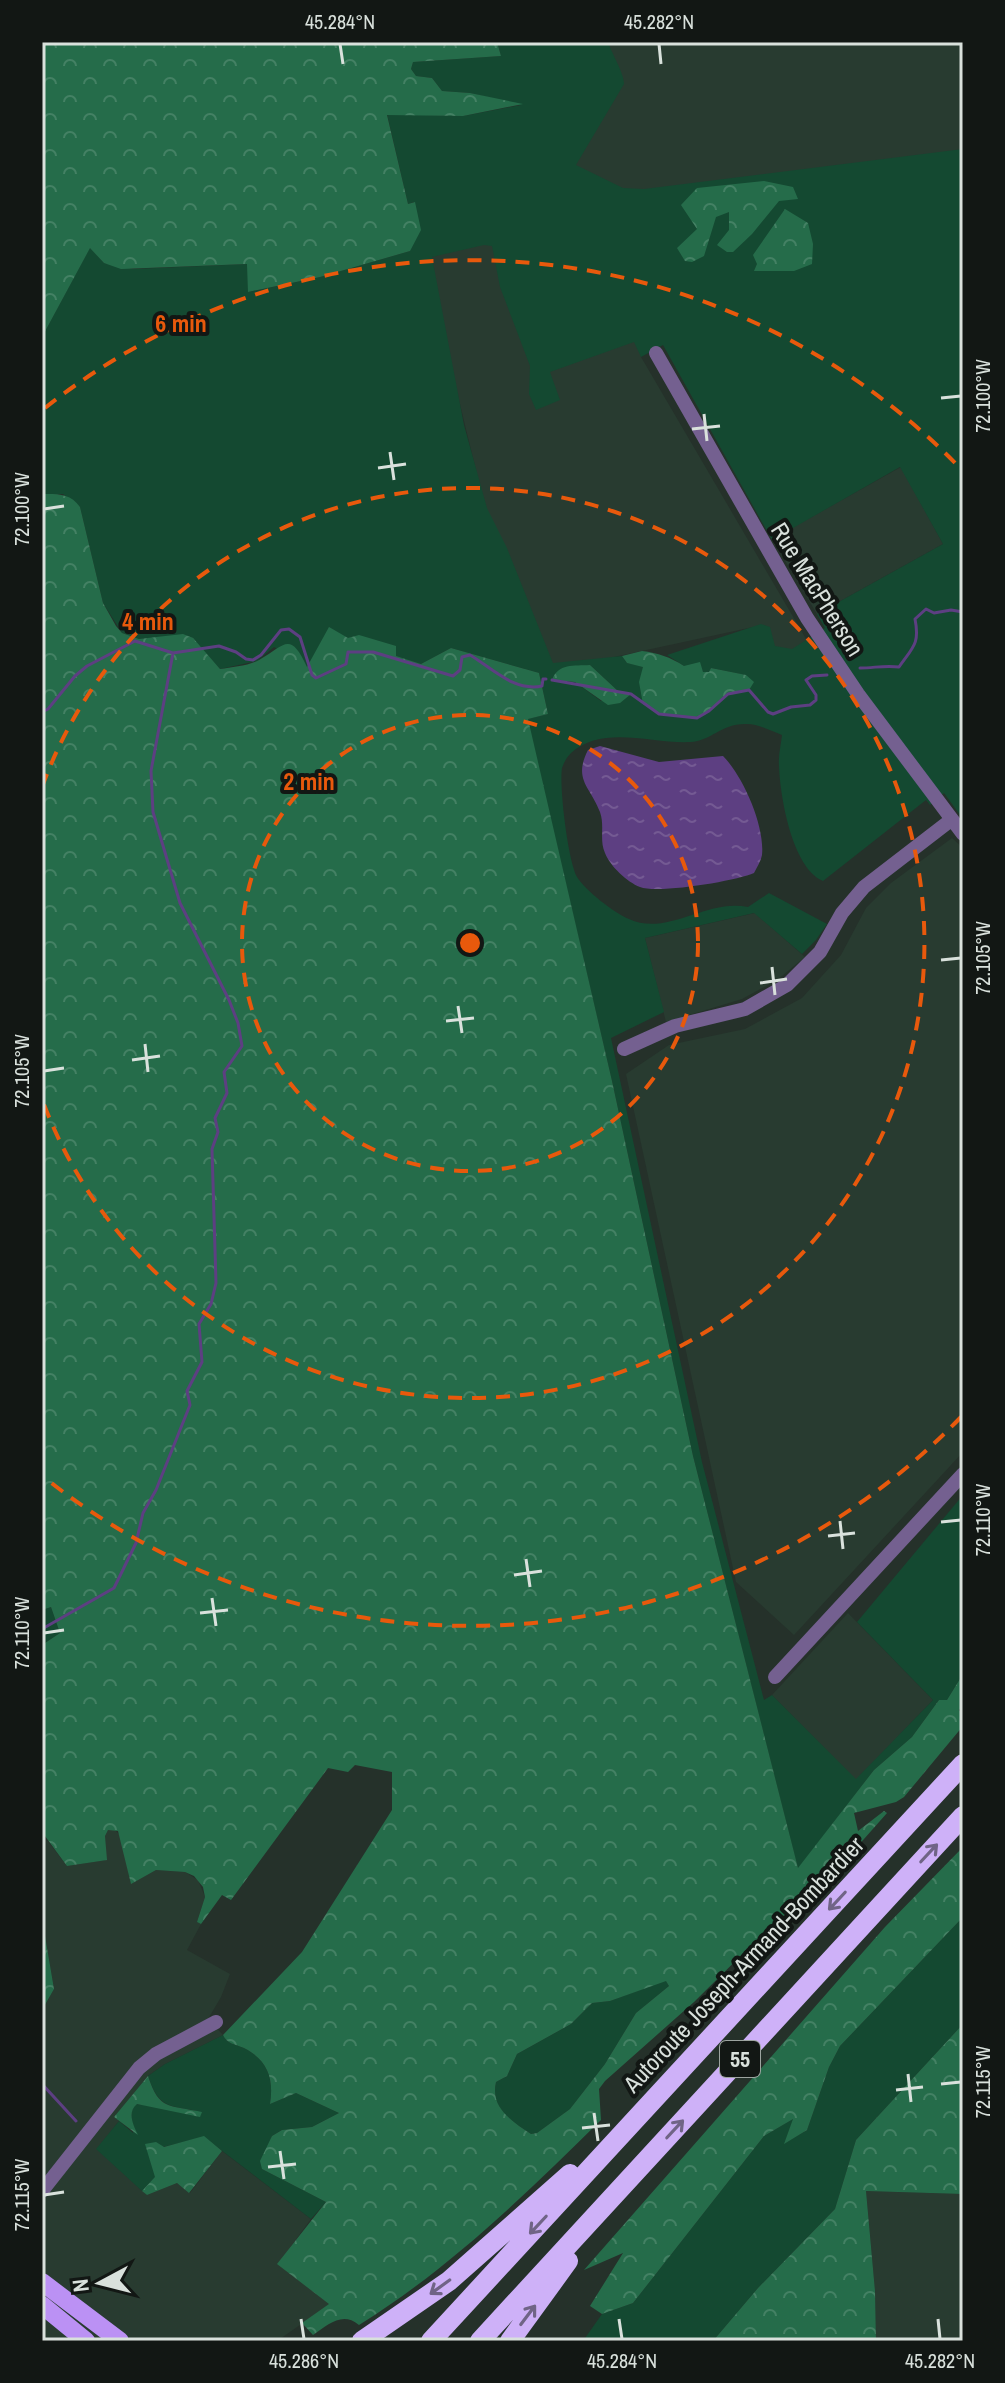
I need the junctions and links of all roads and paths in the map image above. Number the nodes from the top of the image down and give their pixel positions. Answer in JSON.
{"nodes":[{"id":1,"x":656,"y":353,"type":"dead end"},
{"id":2,"x":951,"y":820,"type":"junction"},
{"id":3,"x":963,"y":834,"type":"edge"},
{"id":4,"x":624,"y":1049,"type":"dead end"},
{"id":5,"x":963,"y":1474,"type":"edge"},
{"id":6,"x":775,"y":1677,"type":"dead end"},
{"id":7,"x":963,"y":1764,"type":"edge"},
{"id":8,"x":963,"y":1816,"type":"edge"},
{"id":9,"x":216,"y":2022,"type":"dead end"},
{"id":10,"x":629,"y":2126,"type":"junction"},
{"id":11,"x":622,"y":2187,"type":"junction"},
{"id":12,"x":42,"y":2191,"type":"edge"},
{"id":13,"x":42,"y":2282,"type":"edge"},
{"id":14,"x":42,"y":2305,"type":"edge"},
{"id":15,"x":86,"y":2341,"type":"edge"},
{"id":16,"x":120,"y":2341,"type":"edge"},
{"id":17,"x":362,"y":2341,"type":"edge"},
{"id":18,"x":431,"y":2341,"type":"edge"},
{"id":19,"x":480,"y":2341,"type":"edge"},
{"id":20,"x":510,"y":2341,"type":"edge"}],
"edges":[{"from":1,"to":2,"type":"street","name":"Rue MacPherson"},
{"from":2,"to":3,"type":"street","name":"Rue MacPherson"},
{"from":2,"to":4,"type":"street"},
{"from":5,"to":6,"type":"street"},
{"from":7,"to":10,"type":"highway","name":"Autoroute Joseph-Armand-Bombardier","number":"55","one_way":true},
{"from":11,"to":8,"type":"highway","number":"55","one_way":true},
{"from":9,"to":12,"type":"street"},
{"from":10,"to":17,"type":"highway","one_way":true},
{"from":10,"to":18,"type":"highway","name":"Autoroute Joseph-Armand-Bombardier","number":"55","one_way":true},
{"from":11,"to":19,"type":"highway","number":"55"},
{"from":20,"to":11,"type":"highway","one_way":true},
{"from":13,"to":16,"type":"main road"},
{"from":14,"to":15,"type":"main road"}]}
